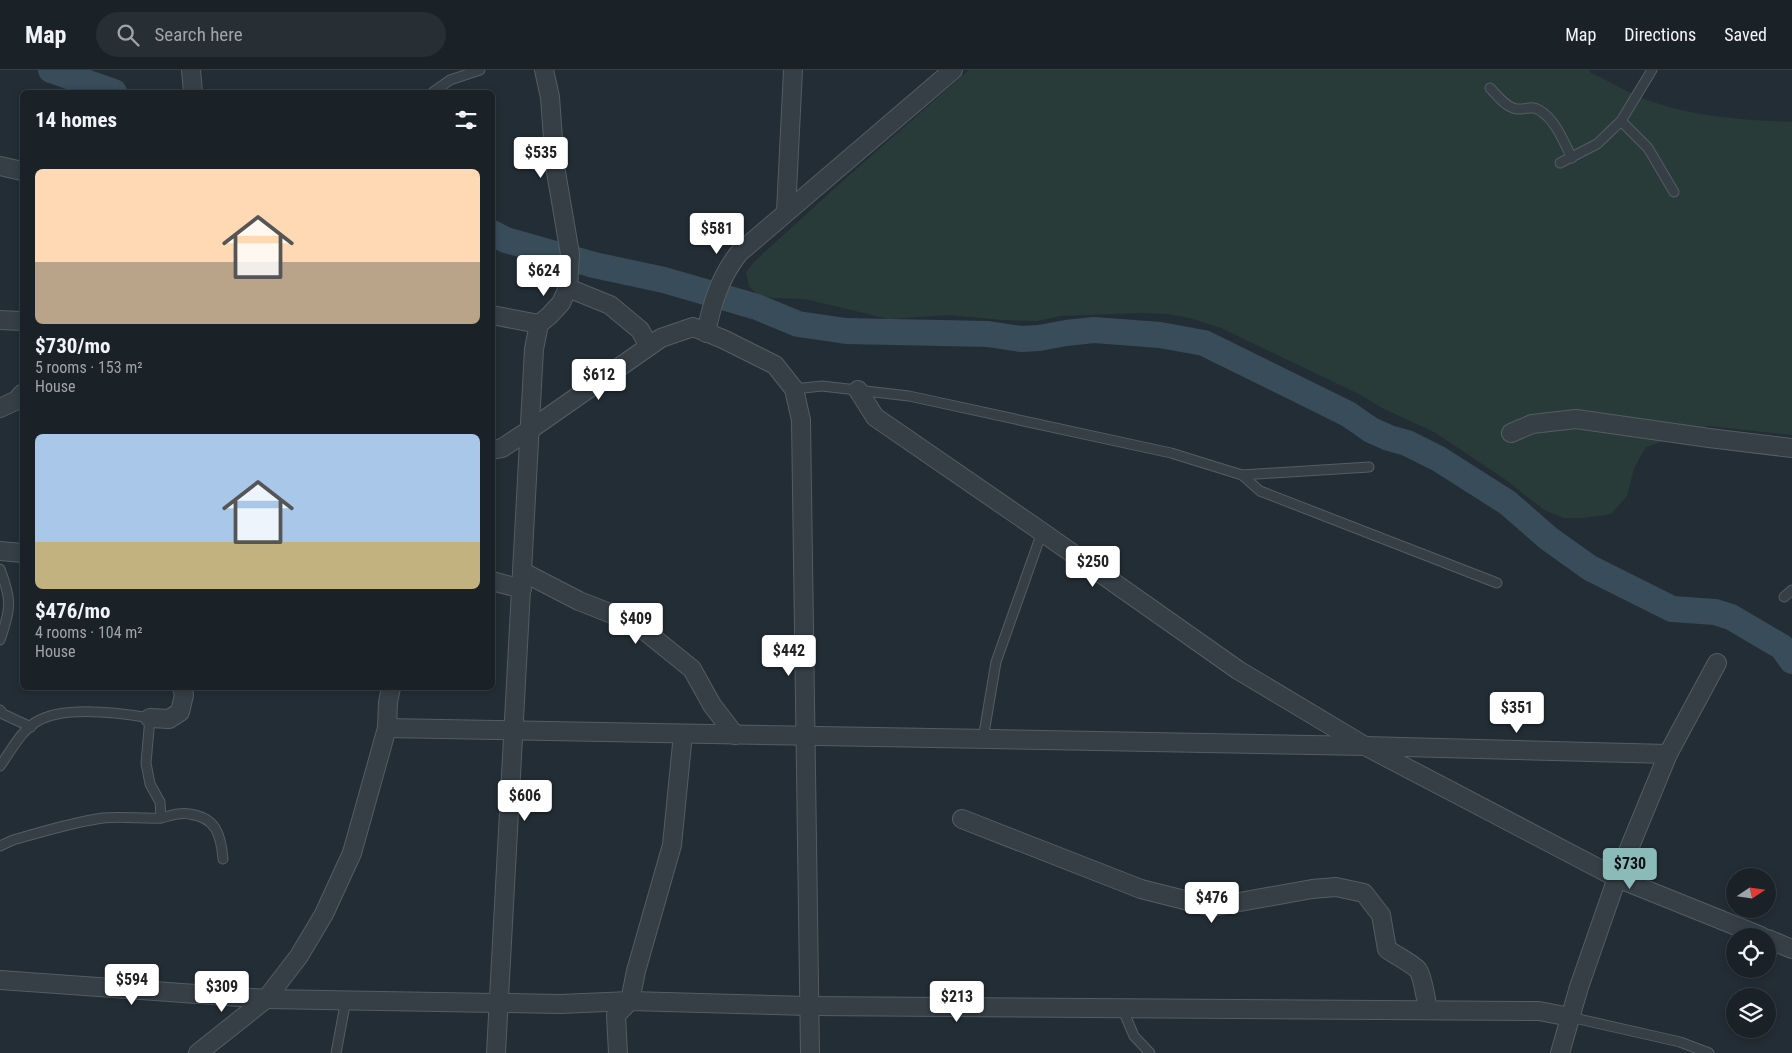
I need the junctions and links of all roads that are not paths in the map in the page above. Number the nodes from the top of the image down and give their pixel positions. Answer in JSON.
{"nodes":[{"id":1,"x":191,"y":70,"type":"edge"},
{"id":2,"x":480,"y":70,"type":"edge"},
{"id":3,"x":544,"y":70,"type":"edge"},
{"id":4,"x":794,"y":70,"type":"edge"},
{"id":5,"x":953,"y":70,"type":"edge"},
{"id":6,"x":1652,"y":70,"type":"edge"},
{"id":7,"x":1490,"y":88,"type":"dead end"},
{"id":8,"x":193,"y":90,"type":"edge"},
{"id":9,"x":436,"y":90,"type":"edge"},
{"id":10,"x":1621,"y":120,"type":"junction"},
{"id":11,"x":1572,"y":158,"type":"junction"},
{"id":12,"x":1560,"y":163,"type":"dead end"},
{"id":13,"x":0,"y":166,"type":"edge"},
{"id":14,"x":20,"y":171,"type":"edge"},
{"id":15,"x":1674,"y":192,"type":"dead end"},
{"id":16,"x":786,"y":212,"type":"junction"},
{"id":17,"x":568,"y":288,"type":"junction"},
{"id":18,"x":495,"y":316,"type":"edge"},
{"id":19,"x":0,"y":320,"type":"edge"},
{"id":20,"x":20,"y":321,"type":"edge"},
{"id":21,"x":539,"y":324,"type":"junction"},
{"id":22,"x":706,"y":333,"type":"junction"},
{"id":23,"x":649,"y":346,"type":"junction"},
{"id":24,"x":794,"y":389,"type":"junction"},
{"id":25,"x":858,"y":390,"type":"junction"},
{"id":26,"x":20,"y":396,"type":"edge"},
{"id":27,"x":0,"y":408,"type":"edge"},
{"id":28,"x":531,"y":429,"type":"junction"},
{"id":29,"x":1511,"y":433,"type":"dead end"},
{"id":30,"x":1792,"y":448,"type":"edge"},
{"id":31,"x":495,"y":449,"type":"edge"},
{"id":32,"x":1369,"y":467,"type":"dead end"},
{"id":33,"x":1242,"y":475,"type":"junction"},
{"id":34,"x":1042,"y":532,"type":"junction"},
{"id":35,"x":0,"y":551,"type":"edge"},
{"id":36,"x":20,"y":553,"type":"edge"},
{"id":37,"x":0,"y":569,"type":"edge"},
{"id":38,"x":495,"y":581,"type":"edge"},
{"id":39,"x":522,"y":581,"type":"junction"},
{"id":40,"x":1497,"y":583,"type":"dead end"},
{"id":41,"x":1792,"y":590,"type":"edge"},
{"id":42,"x":1784,"y":597,"type":"dead end"},
{"id":43,"x":0,"y":640,"type":"edge"},
{"id":44,"x":1717,"y":663,"type":"dead end"},
{"id":45,"x":183,"y":690,"type":"edge"},
{"id":46,"x":391,"y":690,"type":"edge"},
{"id":47,"x":0,"y":710,"type":"edge"},
{"id":48,"x":150,"y":718,"type":"junction"},
{"id":49,"x":31,"y":727,"type":"junction"},
{"id":50,"x":387,"y":728,"type":"junction"},
{"id":51,"x":514,"y":730,"type":"junction"},
{"id":52,"x":683,"y":734,"type":"junction"},
{"id":53,"x":735,"y":735,"type":"junction"},
{"id":54,"x":806,"y":736,"type":"junction"},
{"id":55,"x":983,"y":739,"type":"junction"},
{"id":56,"x":1365,"y":746,"type":"junction"},
{"id":57,"x":1668,"y":754,"type":"junction"},
{"id":58,"x":0,"y":766,"type":"edge"},
{"id":59,"x":161,"y":818,"type":"junction"},
{"id":60,"x":962,"y":819,"type":"dead end"},
{"id":61,"x":0,"y":846,"type":"edge"},
{"id":62,"x":223,"y":859,"type":"dead end"},
{"id":63,"x":1617,"y":878,"type":"junction"},
{"id":64,"x":1741,"y":928,"type":"edge"},
{"id":65,"x":1776,"y":942,"type":"edge"},
{"id":66,"x":1792,"y":949,"type":"edge"},
{"id":67,"x":0,"y":980,"type":"edge"},
{"id":68,"x":266,"y":999,"type":"junction"},
{"id":69,"x":346,"y":1000,"type":"junction"},
{"id":70,"x":630,"y":1001,"type":"junction"},
{"id":71,"x":498,"y":1003,"type":"junction"},
{"id":72,"x":809,"y":1006,"type":"junction"},
{"id":73,"x":1122,"y":1008,"type":"junction"},
{"id":74,"x":1428,"y":1010,"type":"junction"},
{"id":75,"x":1570,"y":1018,"type":"junction"},
{"id":76,"x":198,"y":1053,"type":"edge"},
{"id":77,"x":336,"y":1053,"type":"edge"},
{"id":78,"x":496,"y":1053,"type":"edge"},
{"id":79,"x":618,"y":1053,"type":"edge"},
{"id":80,"x":810,"y":1053,"type":"edge"},
{"id":81,"x":1150,"y":1053,"type":"edge"},
{"id":82,"x":1560,"y":1053,"type":"edge"},
{"id":83,"x":1709,"y":1053,"type":"edge"}],
"edges":[{"from":1,"to":8,"type":"street"},
{"from":2,"to":9,"type":"lane"},
{"from":3,"to":17,"type":"street"},
{"from":4,"to":16,"type":"street"},
{"from":5,"to":16,"type":"street"},
{"from":6,"to":10,"type":"lane"},
{"from":7,"to":11,"type":"lane"},
{"from":10,"to":11,"type":"lane"},
{"from":10,"to":15,"type":"lane"},
{"from":11,"to":12,"type":"lane"},
{"from":13,"to":14,"type":"street"},
{"from":16,"to":22,"type":"street"},
{"from":17,"to":21,"type":"street"},
{"from":17,"to":23,"type":"street"},
{"from":18,"to":21,"type":"street"},
{"from":19,"to":20,"type":"street"},
{"from":21,"to":28,"type":"street"},
{"from":22,"to":23,"type":"street"},
{"from":22,"to":24,"type":"street"},
{"from":23,"to":28,"type":"street"},
{"from":24,"to":25,"type":"lane"},
{"from":24,"to":54,"type":"street"},
{"from":25,"to":33,"type":"lane"},
{"from":25,"to":34,"type":"street"},
{"from":26,"to":27,"type":"street"},
{"from":28,"to":31,"type":"street"},
{"from":28,"to":39,"type":"street"},
{"from":29,"to":30,"type":"street"},
{"from":32,"to":33,"type":"lane"},
{"from":33,"to":40,"type":"lane"},
{"from":34,"to":55,"type":"lane"},
{"from":34,"to":56,"type":"street"},
{"from":35,"to":36,"type":"street"},
{"from":37,"to":43,"type":"lane"},
{"from":38,"to":39,"type":"street"},
{"from":39,"to":51,"type":"street"},
{"from":39,"to":53,"type":"street"},
{"from":41,"to":42,"type":"lane"},
{"from":44,"to":57,"type":"street"},
{"from":45,"to":48,"type":"street"},
{"from":46,"to":50,"type":"street"},
{"from":47,"to":49,"type":"lane"},
{"from":48,"to":49,"type":"lane"},
{"from":48,"to":59,"type":"lane"},
{"from":49,"to":58,"type":"lane"},
{"from":50,"to":51,"type":"street"},
{"from":50,"to":68,"type":"street"},
{"from":51,"to":52,"type":"street"},
{"from":51,"to":71,"type":"street"},
{"from":52,"to":53,"type":"street"},
{"from":52,"to":70,"type":"street"},
{"from":53,"to":54,"type":"street"},
{"from":54,"to":55,"type":"street"},
{"from":54,"to":72,"type":"street"},
{"from":55,"to":56,"type":"street"},
{"from":56,"to":57,"type":"street"},
{"from":56,"to":63,"type":"street"},
{"from":57,"to":63,"type":"street"},
{"from":59,"to":61,"type":"lane"},
{"from":59,"to":62,"type":"lane"},
{"from":60,"to":74,"type":"street"},
{"from":63,"to":64,"type":"street"},
{"from":63,"to":75,"type":"street"},
{"from":65,"to":66,"type":"street"},
{"from":67,"to":68,"type":"street"},
{"from":68,"to":69,"type":"street"},
{"from":68,"to":76,"type":"street"},
{"from":69,"to":71,"type":"street"},
{"from":69,"to":77,"type":"lane"},
{"from":70,"to":71,"type":"street"},
{"from":70,"to":72,"type":"street"},
{"from":70,"to":79,"type":"street"},
{"from":71,"to":78,"type":"street"},
{"from":72,"to":73,"type":"street"},
{"from":72,"to":80,"type":"street"},
{"from":73,"to":74,"type":"street"},
{"from":73,"to":81,"type":"lane"},
{"from":74,"to":75,"type":"street"},
{"from":75,"to":82,"type":"street"},
{"from":75,"to":83,"type":"lane"}]}
